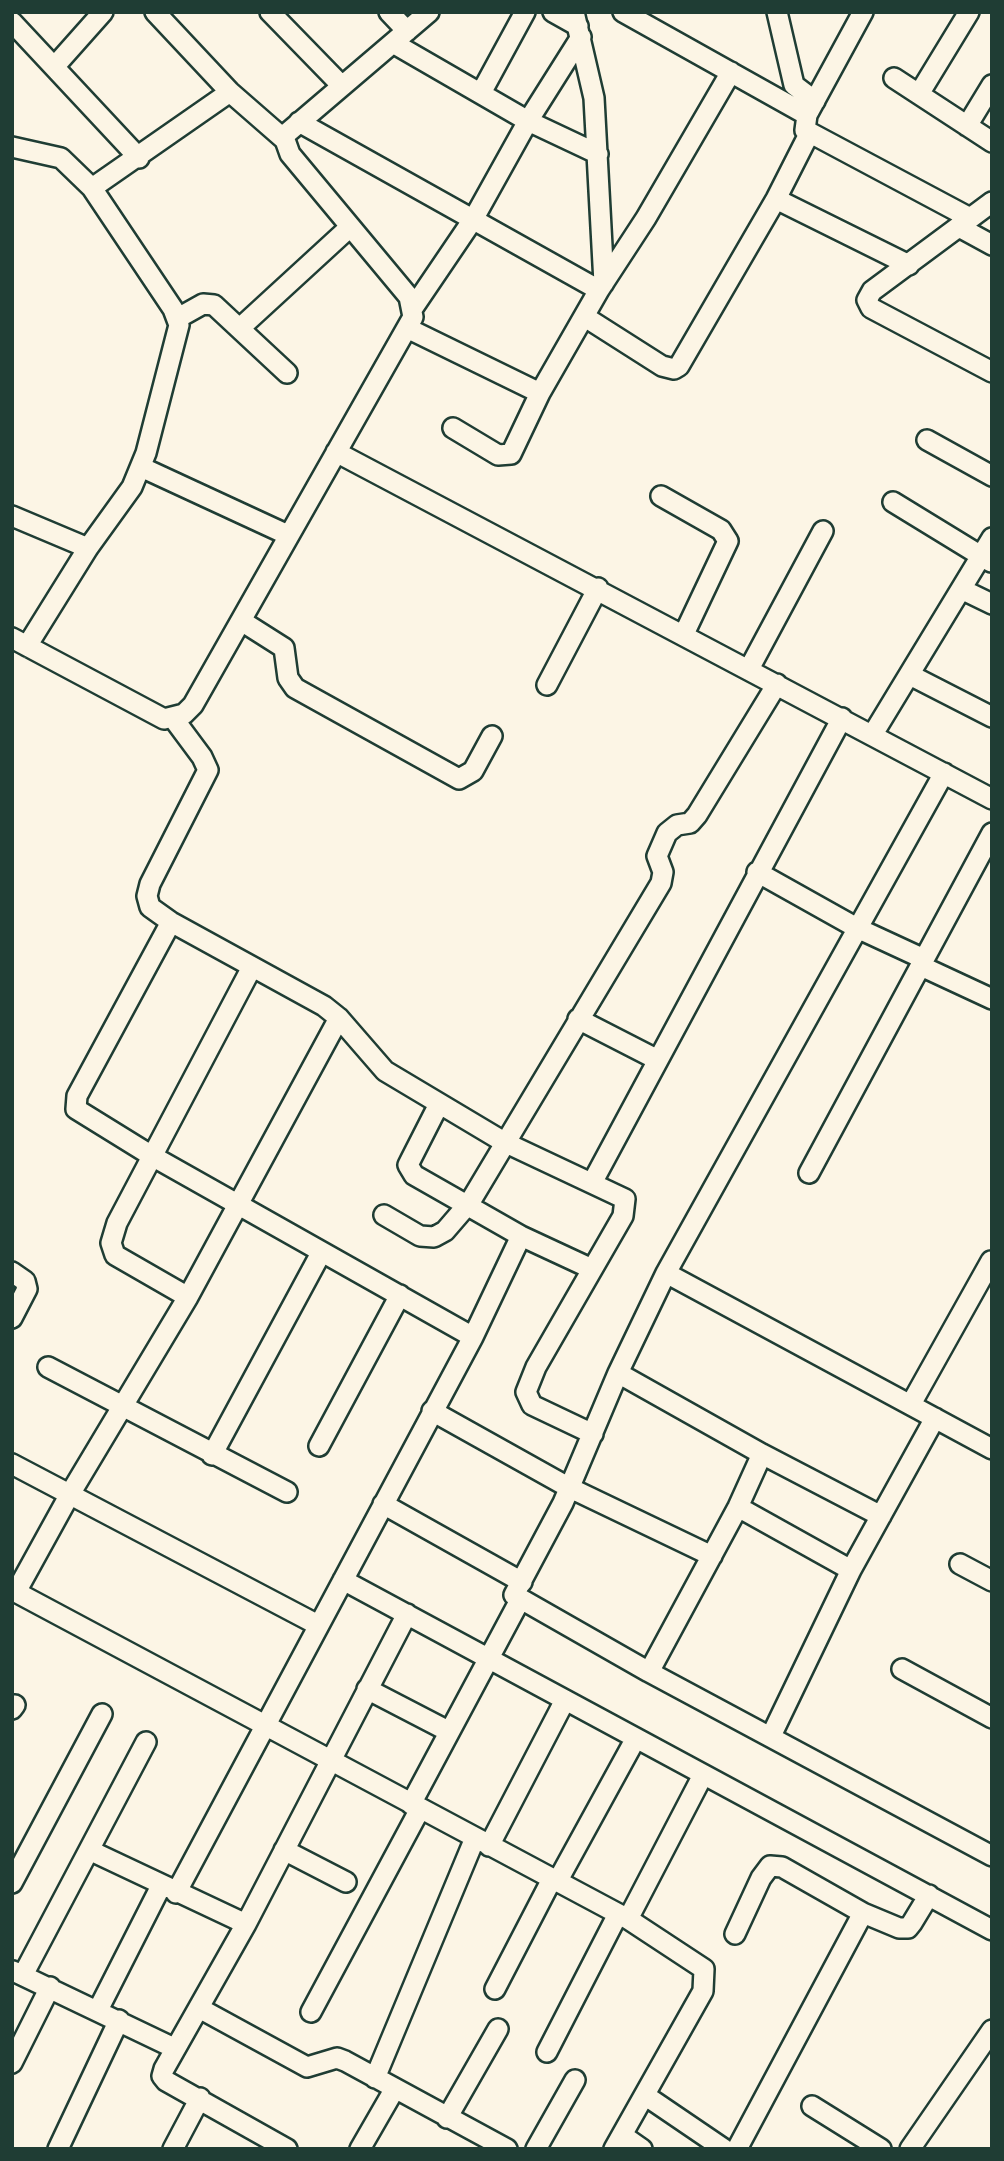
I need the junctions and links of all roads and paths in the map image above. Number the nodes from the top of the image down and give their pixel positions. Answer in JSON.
{"nodes":[{"id":1,"x":103,"y":12,"type":"edge"},
{"id":2,"x":155,"y":12,"type":"edge"},
{"id":3,"x":270,"y":12,"type":"edge"},
{"id":4,"x":388,"y":12,"type":"edge"},
{"id":5,"x":429,"y":12,"type":"edge"},
{"id":6,"x":525,"y":12,"type":"edge"},
{"id":7,"x":553,"y":12,"type":"edge"},
{"id":8,"x":622,"y":12,"type":"edge"},
{"id":9,"x":777,"y":12,"type":"edge"},
{"id":10,"x":863,"y":12,"type":"edge"},
{"id":11,"x":969,"y":12,"type":"edge"},
{"id":12,"x":12,"y":22,"type":"edge"},
{"id":13,"x":578,"y":25,"type":"edge"},
{"id":14,"x":400,"y":37,"type":"junction"},
{"id":15,"x":55,"y":66,"type":"junction"},
{"id":16,"x":731,"y":72,"type":"junction"},
{"id":17,"x":894,"y":78,"type":"dead end"},
{"id":18,"x":992,"y":85,"type":"edge"},
{"id":19,"x":342,"y":86,"type":"junction"},
{"id":20,"x":230,"y":92,"type":"junction"},
{"id":21,"x":481,"y":93,"type":"junction"},
{"id":22,"x":919,"y":94,"type":"junction"},
{"id":23,"x":810,"y":117,"type":"junction"},
{"id":24,"x":299,"y":121,"type":"junction"},
{"id":25,"x":528,"y":121,"type":"junction"},
{"id":26,"x":967,"y":126,"type":"junction"},
{"id":27,"x":285,"y":140,"type":"junction"},
{"id":28,"x":992,"y":142,"type":"edge"},
{"id":29,"x":12,"y":147,"type":"edge"},
{"id":30,"x":598,"y":154,"type":"junction"},
{"id":31,"x":139,"y":158,"type":"junction"},
{"id":32,"x":92,"y":188,"type":"junction"},
{"id":33,"x":776,"y":199,"type":"junction"},
{"id":34,"x":992,"y":201,"type":"edge"},
{"id":35,"x":474,"y":218,"type":"junction"},
{"id":36,"x":964,"y":222,"type":"junction"},
{"id":37,"x":350,"y":227,"type":"junction"},
{"id":38,"x":992,"y":245,"type":"edge"},
{"id":39,"x":909,"y":265,"type":"junction"},
{"id":40,"x":602,"y":287,"type":"junction"},
{"id":41,"x":413,"y":308,"type":"junction"},
{"id":42,"x":585,"y":317,"type":"junction"},
{"id":43,"x":178,"y":318,"type":"junction"},
{"id":44,"x":240,"y":328,"type":"junction"},
{"id":45,"x":409,"y":329,"type":"junction"},
{"id":46,"x":992,"y":372,"type":"edge"},
{"id":47,"x":287,"y":373,"type":"dead end"},
{"id":48,"x":540,"y":393,"type":"junction"},
{"id":49,"x":453,"y":428,"type":"dead end"},
{"id":50,"x":926,"y":440,"type":"dead end"},
{"id":51,"x":336,"y":452,"type":"junction"},
{"id":52,"x":141,"y":467,"type":"junction"},
{"id":53,"x":992,"y":476,"type":"edge"},
{"id":54,"x":661,"y":496,"type":"dead end"},
{"id":55,"x":893,"y":502,"type":"dead end"},
{"id":56,"x":12,"y":516,"type":"edge"},
{"id":57,"x":823,"y":531,"type":"dead end"},
{"id":58,"x":288,"y":535,"type":"junction"},
{"id":59,"x":992,"y":538,"type":"edge"},
{"id":60,"x":88,"y":548,"type":"junction"},
{"id":61,"x":986,"y":559,"type":"edge"},
{"id":62,"x":598,"y":588,"type":"junction"},
{"id":63,"x":961,"y":589,"type":"junction"},
{"id":64,"x":992,"y":604,"type":"edge"},
{"id":65,"x":243,"y":622,"type":"junction"},
{"id":66,"x":684,"y":634,"type":"junction"},
{"id":67,"x":20,"y":642,"type":"edge"},
{"id":68,"x":749,"y":669,"type":"junction"},
{"id":69,"x":910,"y":674,"type":"junction"},
{"id":70,"x":777,"y":684,"type":"junction"},
{"id":71,"x":547,"y":685,"type":"dead end"},
{"id":72,"x":992,"y":717,"type":"edge"},
{"id":73,"x":173,"y":718,"type":"junction"},
{"id":74,"x":842,"y":718,"type":"junction"},
{"id":75,"x":873,"y":734,"type":"junction"},
{"id":76,"x":492,"y":736,"type":"dead end"},
{"id":77,"x":944,"y":773,"type":"junction"},
{"id":78,"x":992,"y":799,"type":"edge"},
{"id":79,"x":992,"y":833,"type":"edge"},
{"id":80,"x":757,"y":873,"type":"junction"},
{"id":81,"x":172,"y":922,"type":"junction"},
{"id":82,"x":856,"y":928,"type":"junction"},
{"id":83,"x":923,"y":963,"type":"junction"},
{"id":84,"x":252,"y":967,"type":"junction"},
{"id":85,"x":992,"y":999,"type":"edge"},
{"id":86,"x":339,"y":1018,"type":"junction"},
{"id":87,"x":578,"y":1019,"type":"junction"},
{"id":88,"x":656,"y":1059,"type":"junction"},
{"id":89,"x":439,"y":1104,"type":"junction"},
{"id":90,"x":504,"y":1142,"type":"junction"},
{"id":91,"x":152,"y":1156,"type":"junction"},
{"id":92,"x":809,"y":1173,"type":"dead end"},
{"id":93,"x":592,"y":1183,"type":"junction"},
{"id":94,"x":239,"y":1203,"type":"junction"},
{"id":95,"x":465,"y":1206,"type":"junction"},
{"id":96,"x":383,"y":1215,"type":"dead end"},
{"id":97,"x":521,"y":1236,"type":"junction"},
{"id":98,"x":321,"y":1253,"type":"junction"},
{"id":99,"x":991,"y":1261,"type":"edge"},
{"id":100,"x":592,"y":1269,"type":"junction"},
{"id":101,"x":12,"y":1272,"type":"edge"},
{"id":102,"x":666,"y":1273,"type":"junction"},
{"id":103,"x":400,"y":1295,"type":"junction"},
{"id":104,"x":188,"y":1297,"type":"junction"},
{"id":105,"x":12,"y":1318,"type":"edge"},
{"id":106,"x":473,"y":1338,"type":"junction"},
{"id":107,"x":48,"y":1367,"type":"dead end"},
{"id":108,"x":618,"y":1373,"type":"junction"},
{"id":109,"x":911,"y":1404,"type":"junction"},
{"id":110,"x":123,"y":1406,"type":"junction"},
{"id":111,"x":432,"y":1411,"type":"junction"},
{"id":112,"x":935,"y":1418,"type":"junction"},
{"id":113,"x":593,"y":1434,"type":"junction"},
{"id":114,"x":319,"y":1446,"type":"dead end"},
{"id":115,"x":992,"y":1449,"type":"edge"},
{"id":116,"x":762,"y":1454,"type":"junction"},
{"id":117,"x":212,"y":1455,"type":"junction"},
{"id":118,"x":12,"y":1464,"type":"edge"},
{"id":119,"x":568,"y":1486,"type":"junction"},
{"id":120,"x":287,"y":1492,"type":"dead end"},
{"id":121,"x":70,"y":1494,"type":"junction"},
{"id":122,"x":383,"y":1504,"type":"junction"},
{"id":123,"x":738,"y":1507,"type":"junction"},
{"id":124,"x":881,"y":1516,"type":"junction"},
{"id":125,"x":712,"y":1556,"type":"junction"},
{"id":126,"x":960,"y":1564,"type":"dead end"},
{"id":127,"x":851,"y":1570,"type":"junction"},
{"id":128,"x":343,"y":1580,"type":"junction"},
{"id":129,"x":992,"y":1581,"type":"edge"},
{"id":130,"x":14,"y":1591,"type":"edge"},
{"id":131,"x":521,"y":1591,"type":"junction"},
{"id":132,"x":407,"y":1614,"type":"junction"},
{"id":133,"x":318,"y":1625,"type":"junction"},
{"id":134,"x":486,"y":1659,"type":"junction"},
{"id":135,"x":902,"y":1669,"type":"dead end"},
{"id":136,"x":649,"y":1672,"type":"junction"},
{"id":137,"x":368,"y":1689,"type":"junction"},
{"id":138,"x":565,"y":1702,"type":"junction"},
{"id":139,"x":102,"y":1714,"type":"dead end"},
{"id":140,"x":992,"y":1718,"type":"edge"},
{"id":141,"x":264,"y":1726,"type":"junction"},
{"id":142,"x":448,"y":1731,"type":"junction"},
{"id":143,"x":771,"y":1736,"type":"junction"},
{"id":144,"x":636,"y":1738,"type":"junction"},
{"id":145,"x":146,"y":1742,"type":"dead end"},
{"id":146,"x":329,"y":1760,"type":"junction"},
{"id":147,"x":703,"y":1775,"type":"junction"},
{"id":148,"x":416,"y":1807,"type":"junction"},
{"id":149,"x":482,"y":1842,"type":"junction"},
{"id":150,"x":89,"y":1850,"type":"junction"},
{"id":151,"x":284,"y":1850,"type":"junction"},
{"id":152,"x":992,"y":1856,"type":"edge"},
{"id":153,"x":555,"y":1880,"type":"junction"},
{"id":154,"x":12,"y":1882,"type":"edge"},
{"id":155,"x":346,"y":1882,"type":"dead end"},
{"id":156,"x":169,"y":1890,"type":"junction"},
{"id":157,"x":929,"y":1895,"type":"junction"},
{"id":158,"x":863,"y":1913,"type":"junction"},
{"id":159,"x":623,"y":1917,"type":"junction"},
{"id":160,"x":246,"y":1924,"type":"junction"},
{"id":161,"x":992,"y":1930,"type":"edge"},
{"id":162,"x":735,"y":1934,"type":"dead end"},
{"id":163,"x":15,"y":1973,"type":"edge"},
{"id":164,"x":50,"y":1987,"type":"junction"},
{"id":165,"x":495,"y":1989,"type":"dead end"},
{"id":166,"x":199,"y":2008,"type":"junction"},
{"id":167,"x":98,"y":2010,"type":"junction"},
{"id":168,"x":311,"y":2012,"type":"dead end"},
{"id":169,"x":119,"y":2020,"type":"junction"},
{"id":170,"x":498,"y":2029,"type":"dead end"},
{"id":171,"x":992,"y":2031,"type":"edge"},
{"id":172,"x":174,"y":2048,"type":"junction"},
{"id":173,"x":547,"y":2052,"type":"dead end"},
{"id":174,"x":12,"y":2063,"type":"edge"},
{"id":175,"x":375,"y":2078,"type":"junction"},
{"id":176,"x":575,"y":2080,"type":"dead end"},
{"id":177,"x":394,"y":2090,"type":"junction"},
{"id":178,"x":646,"y":2095,"type":"junction"},
{"id":179,"x":200,"y":2098,"type":"junction"},
{"id":180,"x":811,"y":2106,"type":"dead end"},
{"id":181,"x":447,"y":2118,"type":"junction"},
{"id":182,"x":618,"y":2142,"type":"edge"},
{"id":183,"x":58,"y":2149,"type":"edge"},
{"id":184,"x":173,"y":2149,"type":"edge"},
{"id":185,"x":287,"y":2149,"type":"edge"},
{"id":186,"x":360,"y":2149,"type":"edge"},
{"id":187,"x":507,"y":2149,"type":"edge"},
{"id":188,"x":536,"y":2149,"type":"edge"},
{"id":189,"x":642,"y":2149,"type":"edge"},
{"id":190,"x":724,"y":2149,"type":"edge"},
{"id":191,"x":737,"y":2149,"type":"edge"},
{"id":192,"x":881,"y":2149,"type":"edge"},
{"id":193,"x":911,"y":2149,"type":"edge"}],
"edges":[{"from":1,"to":15,"type":"street"},
{"from":2,"to":20,"type":"street"},
{"from":3,"to":19,"type":"street"},
{"from":4,"to":14,"type":"street"},
{"from":5,"to":14,"type":"street"},
{"from":6,"to":21,"type":"street"},
{"from":7,"to":13,"type":"street"},
{"from":8,"to":16,"type":"street"},
{"from":9,"to":23,"type":"street"},
{"from":10,"to":23,"type":"street"},
{"from":11,"to":22,"type":"street"},
{"from":12,"to":15,"type":"street"},
{"from":13,"to":25,"type":"street"},
{"from":13,"to":30,"type":"street"},
{"from":14,"to":19,"type":"street"},
{"from":14,"to":21,"type":"street"},
{"from":15,"to":31,"type":"street"},
{"from":16,"to":23,"type":"street"},
{"from":16,"to":40,"type":"street"},
{"from":17,"to":22,"type":"street"},
{"from":18,"to":26,"type":"street"},
{"from":19,"to":24,"type":"street"},
{"from":20,"to":27,"type":"street"},
{"from":20,"to":31,"type":"street"},
{"from":21,"to":25,"type":"street"},
{"from":22,"to":26,"type":"street"},
{"from":23,"to":33,"type":"street"},
{"from":23,"to":36,"type":"street"},
{"from":24,"to":27,"type":"street"},
{"from":24,"to":35,"type":"street"},
{"from":25,"to":30,"type":"street"},
{"from":25,"to":35,"type":"street"},
{"from":26,"to":28,"type":"street"},
{"from":27,"to":37,"type":"street"},
{"from":29,"to":32,"type":"street"},
{"from":30,"to":40,"type":"street"},
{"from":31,"to":32,"type":"street"},
{"from":32,"to":43,"type":"street"},
{"from":33,"to":39,"type":"street"},
{"from":33,"to":42,"type":"street"},
{"from":34,"to":36,"type":"street"},
{"from":35,"to":40,"type":"street"},
{"from":35,"to":41,"type":"street"},
{"from":36,"to":38,"type":"street"},
{"from":36,"to":39,"type":"street"},
{"from":37,"to":41,"type":"street"},
{"from":37,"to":44,"type":"street"},
{"from":39,"to":46,"type":"street"},
{"from":40,"to":42,"type":"street"},
{"from":41,"to":45,"type":"street"},
{"from":42,"to":48,"type":"street"},
{"from":43,"to":44,"type":"street"},
{"from":43,"to":52,"type":"street"},
{"from":44,"to":47,"type":"street"},
{"from":45,"to":48,"type":"street"},
{"from":45,"to":51,"type":"street"},
{"from":48,"to":49,"type":"street"},
{"from":50,"to":53,"type":"street"},
{"from":51,"to":58,"type":"street"},
{"from":51,"to":62,"type":"street"},
{"from":52,"to":58,"type":"street"},
{"from":52,"to":60,"type":"street"},
{"from":54,"to":66,"type":"street"},
{"from":55,"to":61,"type":"street"},
{"from":56,"to":60,"type":"street"},
{"from":57,"to":68,"type":"street"},
{"from":58,"to":65,"type":"street"},
{"from":59,"to":61,"type":"street"},
{"from":60,"to":67,"type":"street"},
{"from":61,"to":63,"type":"street"},
{"from":62,"to":66,"type":"street"},
{"from":62,"to":71,"type":"street"},
{"from":63,"to":64,"type":"street"},
{"from":63,"to":69,"type":"street"},
{"from":65,"to":73,"type":"street"},
{"from":65,"to":76,"type":"street"},
{"from":66,"to":68,"type":"street"},
{"from":67,"to":73,"type":"street"},
{"from":68,"to":70,"type":"street"},
{"from":69,"to":72,"type":"street"},
{"from":69,"to":75,"type":"street"},
{"from":70,"to":74,"type":"street"},
{"from":70,"to":87,"type":"street"},
{"from":73,"to":81,"type":"street"},
{"from":74,"to":75,"type":"street"},
{"from":74,"to":80,"type":"street"},
{"from":75,"to":77,"type":"street"},
{"from":77,"to":78,"type":"street"},
{"from":77,"to":82,"type":"street"},
{"from":79,"to":83,"type":"street"},
{"from":80,"to":82,"type":"street"},
{"from":80,"to":88,"type":"street"},
{"from":81,"to":84,"type":"street"},
{"from":81,"to":91,"type":"street"},
{"from":82,"to":83,"type":"street"},
{"from":82,"to":102,"type":"street"},
{"from":83,"to":85,"type":"street"},
{"from":83,"to":92,"type":"street"},
{"from":84,"to":86,"type":"street"},
{"from":84,"to":91,"type":"street"},
{"from":86,"to":89,"type":"street"},
{"from":86,"to":94,"type":"street"},
{"from":87,"to":88,"type":"street"},
{"from":87,"to":90,"type":"street"},
{"from":88,"to":93,"type":"street"},
{"from":89,"to":90,"type":"street"},
{"from":89,"to":95,"type":"street"},
{"from":90,"to":93,"type":"street"},
{"from":90,"to":95,"type":"street"},
{"from":91,"to":94,"type":"street"},
{"from":91,"to":104,"type":"street"},
{"from":93,"to":100,"type":"street"},
{"from":94,"to":98,"type":"street"},
{"from":94,"to":104,"type":"street"},
{"from":95,"to":96,"type":"street"},
{"from":95,"to":97,"type":"street"},
{"from":97,"to":100,"type":"street"},
{"from":97,"to":106,"type":"street"},
{"from":98,"to":103,"type":"street"},
{"from":98,"to":117,"type":"street"},
{"from":99,"to":109,"type":"street"},
{"from":100,"to":113,"type":"street"},
{"from":101,"to":105,"type":"street"},
{"from":102,"to":108,"type":"street"},
{"from":102,"to":109,"type":"street"},
{"from":103,"to":106,"type":"street"},
{"from":103,"to":114,"type":"street"},
{"from":104,"to":110,"type":"street"},
{"from":106,"to":111,"type":"street"},
{"from":107,"to":110,"type":"street"},
{"from":108,"to":113,"type":"street"},
{"from":108,"to":116,"type":"street"},
{"from":109,"to":112,"type":"street"},
{"from":110,"to":117,"type":"street"},
{"from":110,"to":121,"type":"street"},
{"from":111,"to":119,"type":"street"},
{"from":111,"to":122,"type":"street"},
{"from":112,"to":115,"type":"street"},
{"from":112,"to":124,"type":"street"},
{"from":113,"to":119,"type":"street"},
{"from":116,"to":123,"type":"street"},
{"from":116,"to":124,"type":"street"},
{"from":117,"to":120,"type":"street"},
{"from":118,"to":121,"type":"street"},
{"from":119,"to":125,"type":"street"},
{"from":119,"to":131,"type":"street"},
{"from":121,"to":130,"type":"street"},
{"from":121,"to":133,"type":"street"},
{"from":122,"to":128,"type":"street"},
{"from":122,"to":131,"type":"street"},
{"from":123,"to":125,"type":"street"},
{"from":123,"to":127,"type":"street"},
{"from":124,"to":127,"type":"street"},
{"from":125,"to":136,"type":"street"},
{"from":126,"to":129,"type":"street"},
{"from":127,"to":143,"type":"street"},
{"from":128,"to":132,"type":"street"},
{"from":128,"to":133,"type":"street"},
{"from":130,"to":141,"type":"street"},
{"from":131,"to":134,"type":"street"},
{"from":131,"to":136,"type":"street"},
{"from":132,"to":134,"type":"street"},
{"from":132,"to":137,"type":"street"},
{"from":133,"to":141,"type":"street"},
{"from":134,"to":138,"type":"street"},
{"from":134,"to":142,"type":"street"},
{"from":135,"to":140,"type":"street"},
{"from":136,"to":143,"type":"street"},
{"from":137,"to":142,"type":"street"},
{"from":137,"to":146,"type":"street"},
{"from":138,"to":144,"type":"street"},
{"from":138,"to":149,"type":"street"},
{"from":139,"to":154,"type":"street"},
{"from":141,"to":146,"type":"street"},
{"from":141,"to":156,"type":"street"},
{"from":142,"to":148,"type":"street"},
{"from":143,"to":152,"type":"street"},
{"from":144,"to":147,"type":"street"},
{"from":144,"to":153,"type":"street"},
{"from":145,"to":150,"type":"street"},
{"from":146,"to":148,"type":"street"},
{"from":146,"to":151,"type":"street"},
{"from":147,"to":157,"type":"street"},
{"from":147,"to":159,"type":"street"},
{"from":148,"to":149,"type":"street"},
{"from":148,"to":168,"type":"street"},
{"from":149,"to":153,"type":"street"},
{"from":149,"to":175,"type":"street"},
{"from":150,"to":156,"type":"street"},
{"from":150,"to":163,"type":"street"},
{"from":151,"to":155,"type":"street"},
{"from":151,"to":160,"type":"street"},
{"from":153,"to":159,"type":"street"},
{"from":153,"to":165,"type":"street"},
{"from":156,"to":160,"type":"street"},
{"from":156,"to":167,"type":"street"},
{"from":157,"to":158,"type":"street"},
{"from":157,"to":161,"type":"street"},
{"from":158,"to":162,"type":"street"},
{"from":158,"to":191,"type":"street"},
{"from":159,"to":173,"type":"street"},
{"from":159,"to":178,"type":"street"},
{"from":160,"to":166,"type":"street"},
{"from":163,"to":164,"type":"street"},
{"from":164,"to":167,"type":"street"},
{"from":164,"to":174,"type":"street"},
{"from":166,"to":172,"type":"street"},
{"from":166,"to":175,"type":"street"},
{"from":167,"to":169,"type":"street"},
{"from":169,"to":172,"type":"street"},
{"from":169,"to":183,"type":"street"},
{"from":170,"to":181,"type":"street"},
{"from":171,"to":193,"type":"street"},
{"from":172,"to":179,"type":"street"},
{"from":175,"to":177,"type":"street"},
{"from":176,"to":188,"type":"street"},
{"from":177,"to":181,"type":"street"},
{"from":177,"to":186,"type":"street"},
{"from":178,"to":182,"type":"street"},
{"from":178,"to":190,"type":"street"},
{"from":179,"to":184,"type":"street"},
{"from":179,"to":185,"type":"street"},
{"from":180,"to":192,"type":"street"},
{"from":181,"to":187,"type":"street"},
{"from":182,"to":189,"type":"street"}]}
